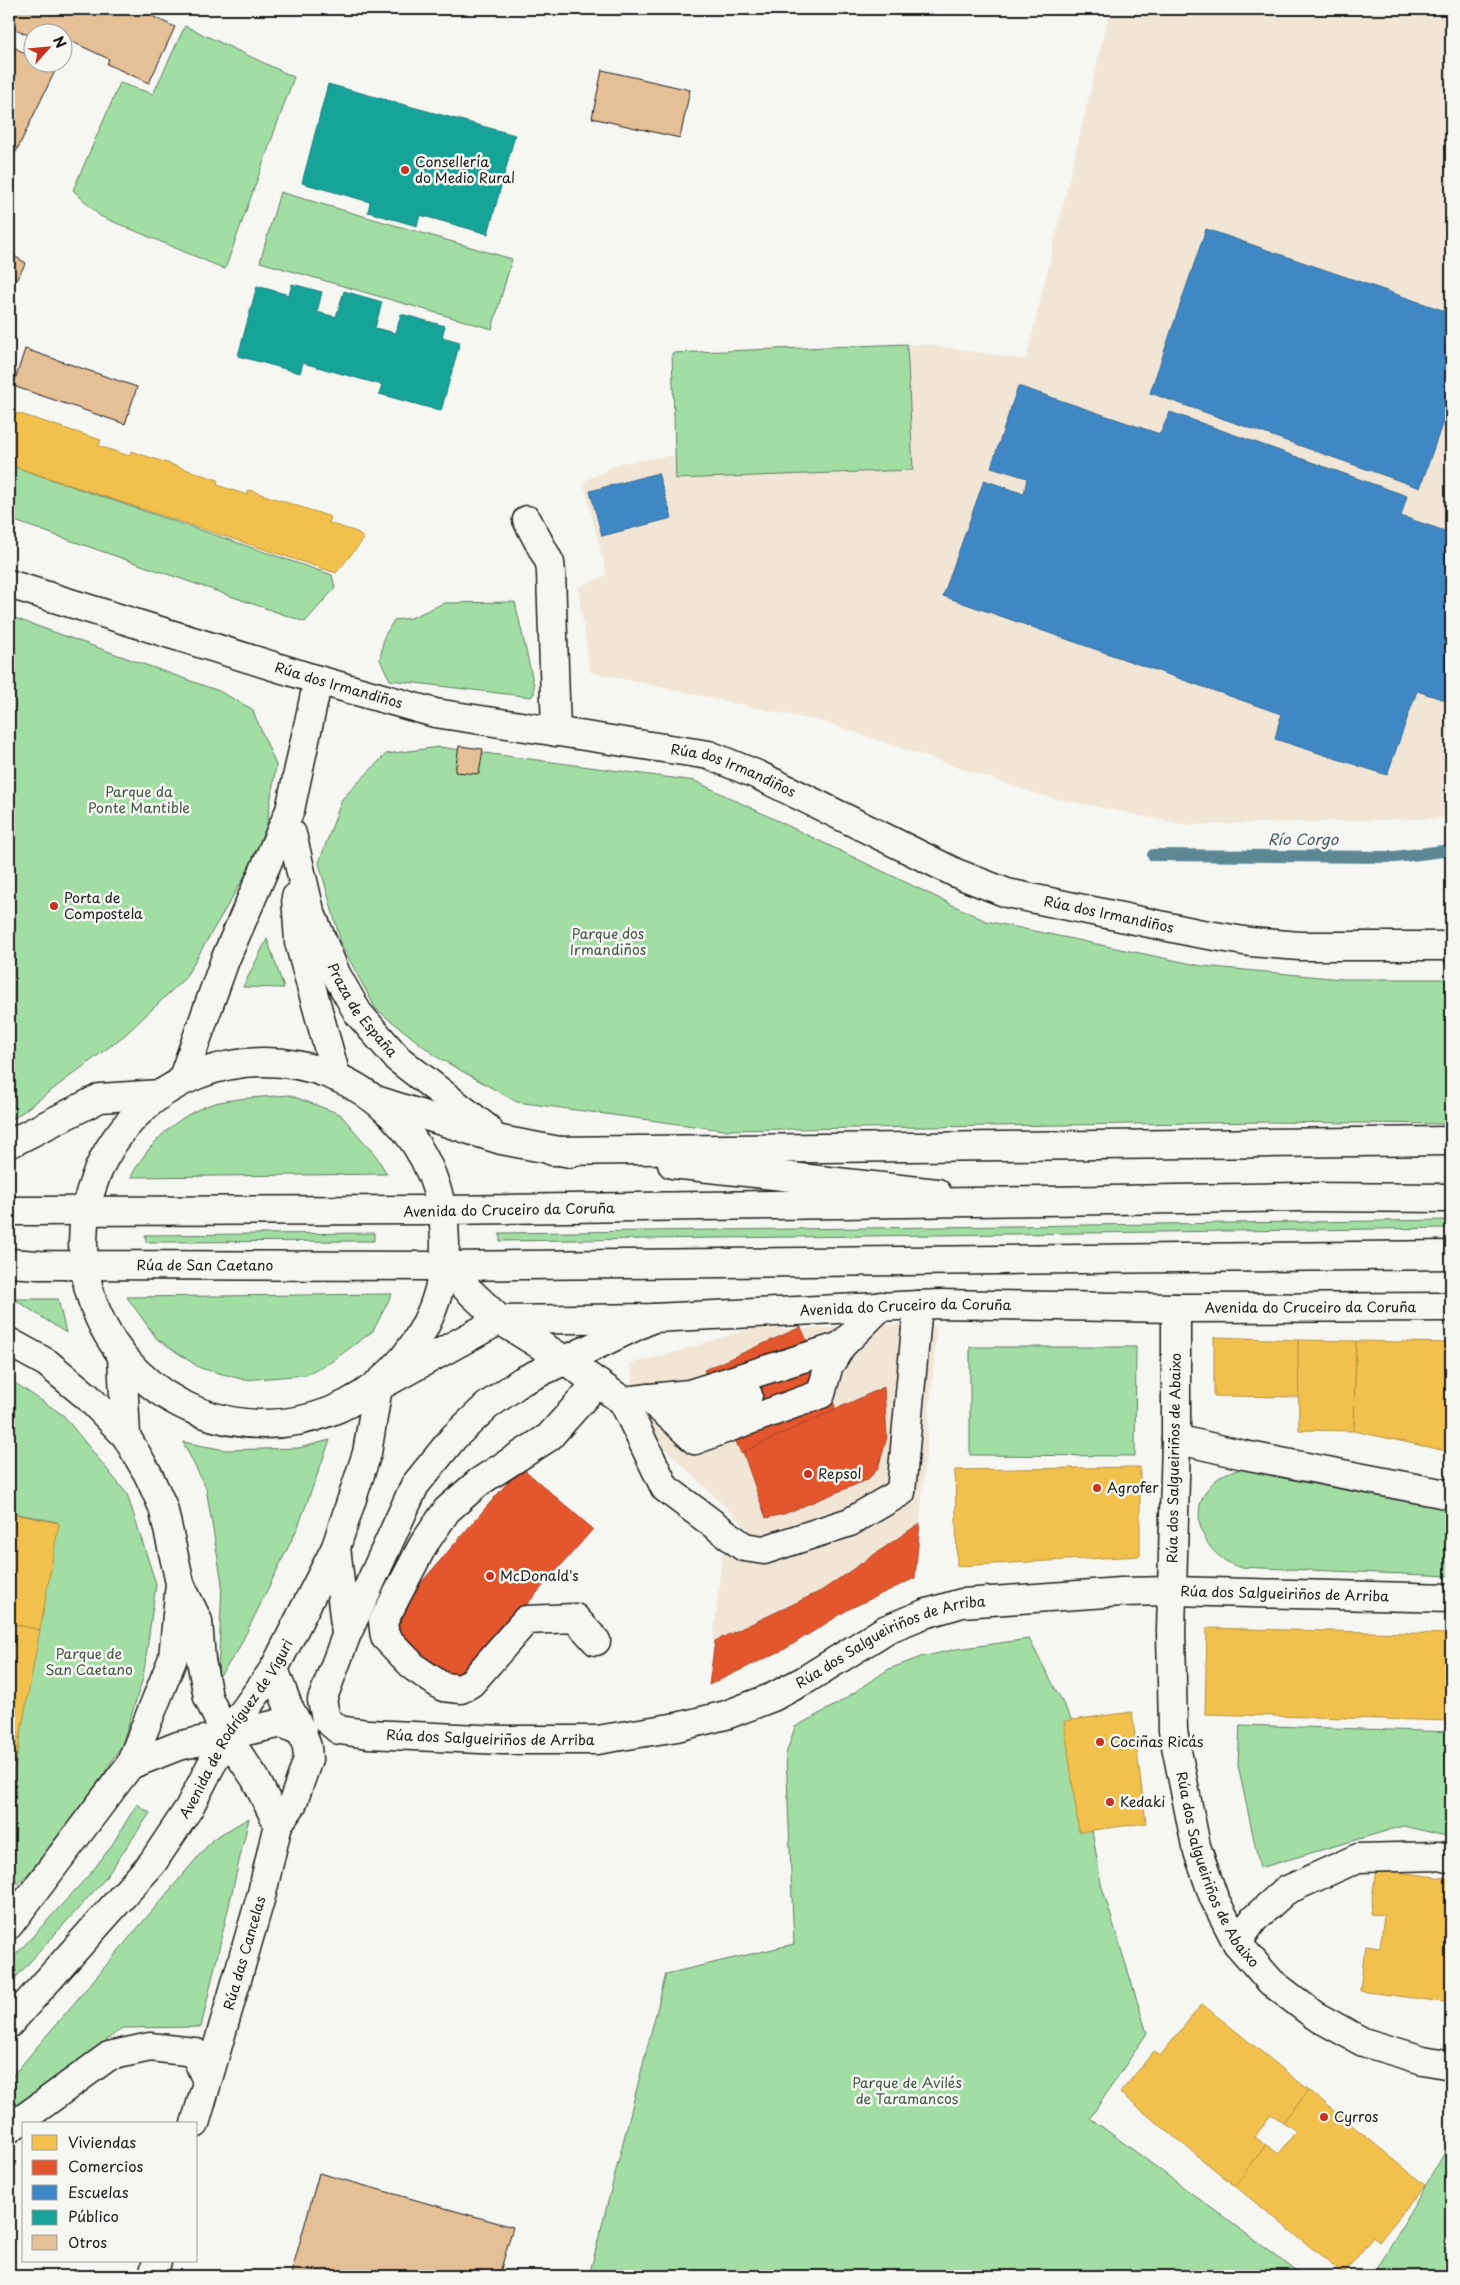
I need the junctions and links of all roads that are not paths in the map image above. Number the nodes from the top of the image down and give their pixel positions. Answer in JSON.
{"nodes":[{"id":1,"x":527,"y":520,"type":"dead end"},
{"id":2,"x":9,"y":584,"type":"edge"},
{"id":3,"x":318,"y":680,"type":"junction"},
{"id":4,"x":556,"y":732,"type":"junction"},
{"id":5,"x":291,"y":822,"type":"junction"},
{"id":6,"x":1451,"y":946,"type":"edge"},
{"id":7,"x":336,"y":1076,"type":"junction"},
{"id":8,"x":171,"y":1087,"type":"junction"},
{"id":9,"x":376,"y":1100,"type":"junction"},
{"id":10,"x":501,"y":1140,"type":"junction"},
{"id":11,"x":1451,"y":1141,"type":"edge"},
{"id":12,"x":9,"y":1144,"type":"edge"},
{"id":13,"x":552,"y":1151,"type":"junction"},
{"id":14,"x":1451,"y":1198,"type":"edge"},
{"id":15,"x":1013,"y":1202,"type":"junction"},
{"id":16,"x":443,"y":1210,"type":"junction"},
{"id":17,"x":9,"y":1211,"type":"edge"},
{"id":18,"x":85,"y":1212,"type":"junction"},
{"id":19,"x":1451,"y":1255,"type":"edge"},
{"id":20,"x":9,"y":1263,"type":"edge"},
{"id":21,"x":83,"y":1264,"type":"junction"},
{"id":22,"x":442,"y":1266,"type":"junction"},
{"id":23,"x":918,"y":1305,"type":"junction"},
{"id":24,"x":881,"y":1306,"type":"junction"},
{"id":25,"x":1451,"y":1307,"type":"edge"},
{"id":26,"x":1176,"y":1308,"type":"junction"},
{"id":27,"x":653,"y":1318,"type":"junction"},
{"id":28,"x":500,"y":1320,"type":"junction"},
{"id":29,"x":9,"y":1342,"type":"edge"},
{"id":30,"x":122,"y":1356,"type":"junction"},
{"id":31,"x":835,"y":1357,"type":"junction"},
{"id":32,"x":566,"y":1361,"type":"junction"},
{"id":33,"x":597,"y":1383,"type":"junction"},
{"id":34,"x":378,"y":1387,"type":"junction"},
{"id":35,"x":636,"y":1400,"type":"junction"},
{"id":36,"x":126,"y":1436,"type":"junction"},
{"id":37,"x":1176,"y":1439,"type":"junction"},
{"id":38,"x":1451,"y":1495,"type":"edge"},
{"id":39,"x":336,"y":1547,"type":"junction"},
{"id":40,"x":180,"y":1583,"type":"junction"},
{"id":41,"x":1172,"y":1591,"type":"junction"},
{"id":42,"x":1451,"y":1598,"type":"edge"},
{"id":43,"x":346,"y":1636,"type":"junction"},
{"id":44,"x":596,"y":1641,"type":"dead end"},
{"id":45,"x":274,"y":1669,"type":"junction"},
{"id":46,"x":302,"y":1732,"type":"junction"},
{"id":47,"x":226,"y":1736,"type":"junction"},
{"id":48,"x":130,"y":1765,"type":"junction"},
{"id":49,"x":278,"y":1824,"type":"junction"},
{"id":50,"x":1451,"y":1859,"type":"edge"},
{"id":51,"x":9,"y":1925,"type":"edge"},
{"id":52,"x":1237,"y":1943,"type":"junction"},
{"id":53,"x":9,"y":2024,"type":"edge"},
{"id":54,"x":1451,"y":2065,"type":"edge"},
{"id":55,"x":207,"y":2081,"type":"junction"},
{"id":56,"x":196,"y":2122,"type":"edge"},
{"id":57,"x":9,"y":2129,"type":"edge"},
{"id":58,"x":157,"y":2262,"type":"edge"},
{"id":59,"x":153,"y":2276,"type":"edge"}],
"edges":[{"from":1,"to":4,"type":"street"},
{"from":2,"to":3,"type":"street","name":"Rúa dos Irmandiños"},
{"from":3,"to":4,"type":"street","name":"Rúa dos Irmandiños"},
{"from":3,"to":5,"type":"street","name":"Praza de España"},
{"from":4,"to":6,"type":"street","name":"Rúa dos Irmandiños"},
{"from":5,"to":7,"type":"street","name":"Praza de España"},
{"from":5,"to":8,"type":"street","name":"Praza de España"},
{"from":5,"to":10,"type":"street","name":"Praza de España"},
{"from":7,"to":8,"type":"street","name":"Praza de España"},
{"from":7,"to":9,"type":"street","name":"Praza de España"},
{"from":8,"to":12,"type":"street"},
{"from":8,"to":18,"type":"street","name":"Praza de España"},
{"from":9,"to":10,"type":"street","name":"Avenida do Cruceiro da Coruña"},
{"from":9,"to":16,"type":"street","name":"Praza de España"},
{"from":10,"to":13,"type":"street","name":"Avenida do Cruceiro da Coruña"},
{"from":11,"to":13,"type":"street","name":"Avenida do Cruceiro da Coruña"},
{"from":13,"to":15,"type":"street","name":"Avenida do Cruceiro da Coruña"},
{"from":14,"to":15,"type":"street","name":"Avenida do Cruceiro da Coruña"},
{"from":15,"to":16,"type":"street","name":"Avenida do Cruceiro da Coruña"},
{"from":16,"to":18,"type":"street","name":"Avenida do Cruceiro da Coruña"},
{"from":16,"to":22,"type":"street","name":"Praza de España"},
{"from":17,"to":18,"type":"street"},
{"from":18,"to":21,"type":"street","name":"Praza de España"},
{"from":19,"to":22,"type":"street"},
{"from":20,"to":21,"type":"street","name":"Rúa de San Caetano"},
{"from":21,"to":22,"type":"street","name":"Rúa de San Caetano"},
{"from":21,"to":30,"type":"street","name":"Praza de España"},
{"from":22,"to":28,"type":"street"},
{"from":22,"to":34,"type":"street","name":"Praza de España"},
{"from":23,"to":24,"type":"street","name":"Avenida do Cruceiro da Coruña"},
{"from":23,"to":26,"type":"street","name":"Avenida do Cruceiro da Coruña"},
{"from":23,"to":35,"type":"street"},
{"from":24,"to":27,"type":"street","name":"Avenida do Cruceiro da Coruña"},
{"from":24,"to":31,"type":"street"},
{"from":25,"to":26,"type":"street","name":"Avenida do Cruceiro da Coruña"},
{"from":26,"to":37,"type":"street","name":"Rúa dos Salgueiriños de Abaixo"},
{"from":27,"to":28,"type":"street","name":"Avenida do Cruceiro da Coruña"},
{"from":27,"to":32,"type":"street"},
{"from":28,"to":32,"type":"street"},
{"from":28,"to":34,"type":"street","name":"Avenida do Cruceiro da Coruña"},
{"from":29,"to":36,"type":"street"},
{"from":30,"to":34,"type":"street","name":"Praza de España"},
{"from":30,"to":36,"type":"street"},
{"from":31,"to":35,"type":"street"},
{"from":31,"to":35,"type":"street"},
{"from":32,"to":33,"type":"street"},
{"from":32,"to":43,"type":"street"},
{"from":33,"to":35,"type":"street"},
{"from":33,"to":44,"type":"street"},
{"from":34,"to":39,"type":"street","name":"Avenida de Rodríguez de Viguri"},
{"from":36,"to":40,"type":"street"},
{"from":37,"to":38,"type":"street"},
{"from":37,"to":41,"type":"street","name":"Rúa dos Salgueiriños de Abaixo"},
{"from":39,"to":43,"type":"street"},
{"from":39,"to":45,"type":"street","name":"Avenida de Rodríguez de Viguri"},
{"from":40,"to":47,"type":"street"},
{"from":40,"to":48,"type":"street"},
{"from":41,"to":42,"type":"street","name":"Rúa dos Salgueiriños de Arriba"},
{"from":41,"to":43,"type":"street","name":"Rúa dos Salgueiriños de Arriba"},
{"from":41,"to":52,"type":"street","name":"Rúa dos Salgueiriños de Abaixo"},
{"from":45,"to":46,"type":"street","name":"Rúa das Cancelas"},
{"from":45,"to":47,"type":"street","name":"Avenida de Rodríguez de Viguri"},
{"from":46,"to":47,"type":"street"},
{"from":46,"to":49,"type":"street","name":"Rúa das Cancelas"},
{"from":47,"to":48,"type":"street"},
{"from":47,"to":49,"type":"street"},
{"from":47,"to":53,"type":"street","name":"Avenida de Rodríguez de Viguri"},
{"from":48,"to":51,"type":"street"},
{"from":49,"to":55,"type":"street","name":"Rúa das Cancelas"},
{"from":50,"to":52,"type":"street"},
{"from":52,"to":54,"type":"street","name":"Rúa dos Salgueiriños de Abaixo"},
{"from":55,"to":56,"type":"street","name":"Rúa das Cancelas"},
{"from":55,"to":57,"type":"street"},
{"from":58,"to":59,"type":"street"}]}
